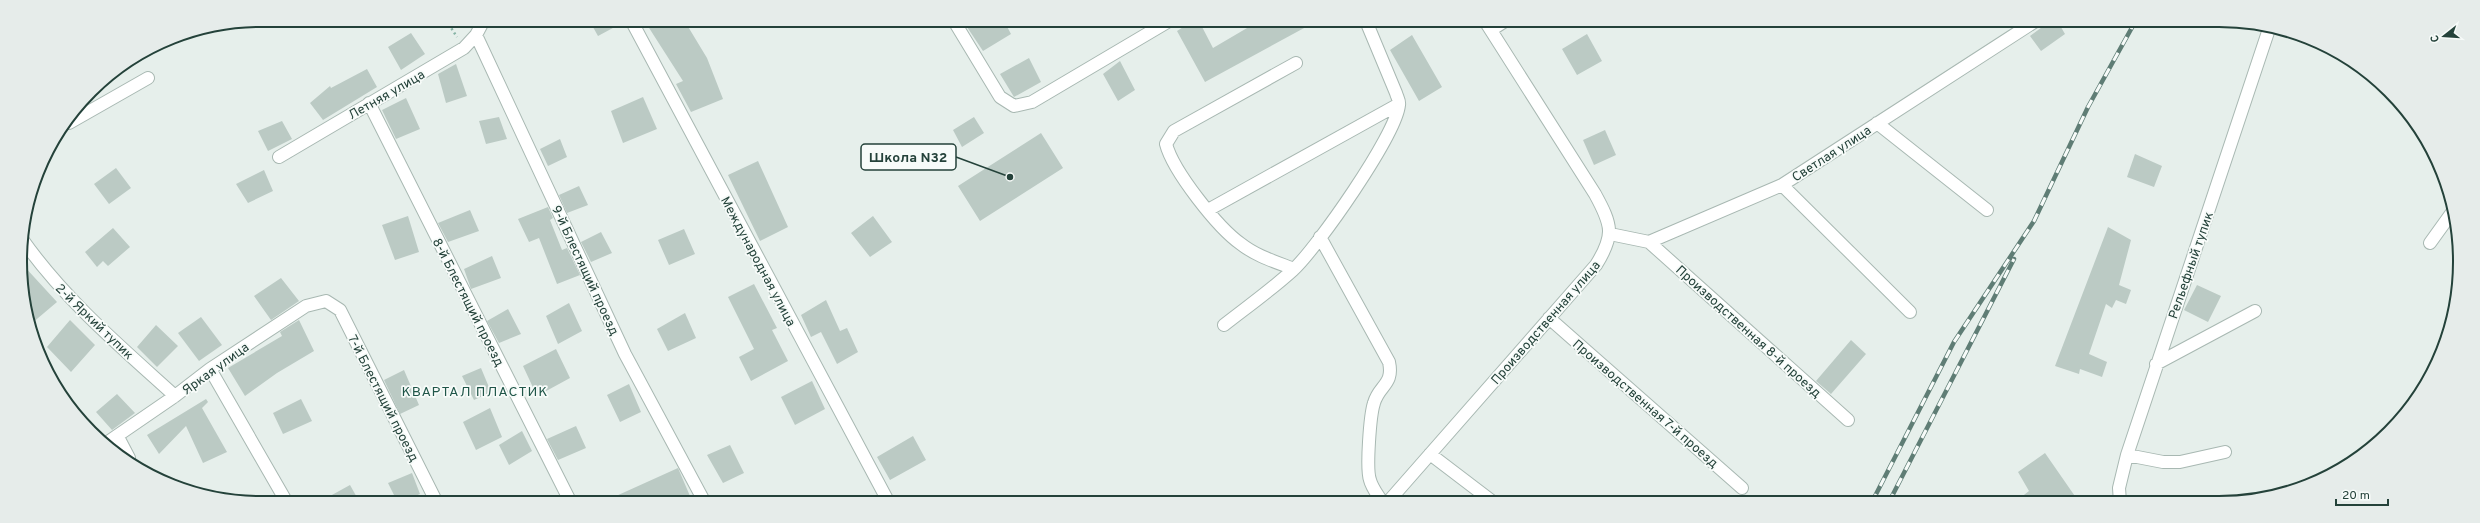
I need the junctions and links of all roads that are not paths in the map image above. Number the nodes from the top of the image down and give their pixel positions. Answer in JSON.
{"nodes":[{"id":1,"x":480,"y":27,"type":"edge"},
{"id":2,"x":634,"y":27,"type":"edge"},
{"id":3,"x":958,"y":27,"type":"edge"},
{"id":4,"x":1159,"y":27,"type":"edge"},
{"id":5,"x":1368,"y":27,"type":"edge"},
{"id":6,"x":1489,"y":27,"type":"edge"},
{"id":7,"x":2026,"y":27,"type":"edge"},
{"id":8,"x":2267,"y":33,"type":"edge"},
{"id":9,"x":476,"y":35,"type":"junction"},
{"id":10,"x":1296,"y":62,"type":"dead end"},
{"id":11,"x":148,"y":78,"type":"dead end"},
{"id":12,"x":369,"y":103,"type":"junction"},
{"id":13,"x":1400,"y":104,"type":"junction"},
{"id":14,"x":74,"y":120,"type":"edge"},
{"id":15,"x":1877,"y":123,"type":"junction"},
{"id":16,"x":279,"y":157,"type":"dead end"},
{"id":17,"x":1782,"y":185,"type":"junction"},
{"id":18,"x":1208,"y":210,"type":"junction"},
{"id":19,"x":1987,"y":210,"type":"dead end"},
{"id":20,"x":2448,"y":216,"type":"edge"},
{"id":21,"x":1610,"y":234,"type":"junction"},
{"id":22,"x":1320,"y":237,"type":"junction"},
{"id":23,"x":1649,"y":242,"type":"junction"},
{"id":24,"x":2430,"y":242,"type":"dead end"},
{"id":25,"x":28,"y":247,"type":"edge"},
{"id":26,"x":1294,"y":269,"type":"junction"},
{"id":27,"x":326,"y":302,"type":"joint"},
{"id":28,"x":2255,"y":311,"type":"dead end"},
{"id":29,"x":1910,"y":312,"type":"dead end"},
{"id":30,"x":1550,"y":318,"type":"junction"},
{"id":31,"x":1224,"y":325,"type":"dead end"},
{"id":32,"x":2156,"y":364,"type":"junction"},
{"id":33,"x":210,"y":369,"type":"junction"},
{"id":34,"x":175,"y":396,"type":"junction"},
{"id":35,"x":1848,"y":420,"type":"dead end"},
{"id":36,"x":113,"y":440,"type":"edge"},
{"id":37,"x":122,"y":450,"type":"edge"},
{"id":38,"x":2225,"y":452,"type":"dead end"},
{"id":39,"x":1430,"y":454,"type":"junction"},
{"id":40,"x":2127,"y":455,"type":"junction"},
{"id":41,"x":1742,"y":488,"type":"dead end"},
{"id":42,"x":283,"y":496,"type":"edge"},
{"id":43,"x":433,"y":496,"type":"edge"},
{"id":44,"x":567,"y":496,"type":"edge"},
{"id":45,"x":701,"y":496,"type":"edge"},
{"id":46,"x":885,"y":496,"type":"edge"},
{"id":47,"x":1378,"y":496,"type":"edge"},
{"id":48,"x":1393,"y":496,"type":"edge"},
{"id":49,"x":1485,"y":496,"type":"edge"},
{"id":50,"x":2120,"y":496,"type":"edge"}],
"edges":[{"from":1,"to":9,"type":"street","name":"Летняя улица"},
{"from":2,"to":46,"type":"street","name":"Международная улица"},
{"from":3,"to":4,"type":"street"},
{"from":5,"to":13,"type":"street"},
{"from":6,"to":21,"type":"street"},
{"from":7,"to":15,"type":"street","name":"Светлая улица"},
{"from":8,"to":32,"type":"street","name":"Рельефный тупик"},
{"from":9,"to":12,"type":"street","name":"Летняя улица"},
{"from":9,"to":45,"type":"street","name":"9-й Блестящий проезд"},
{"from":10,"to":18,"type":"street"},
{"from":11,"to":14,"type":"street"},
{"from":12,"to":16,"type":"street","name":"Летняя улица"},
{"from":12,"to":44,"type":"street","name":"8-й Блестящий проезд"},
{"from":13,"to":18,"type":"street"},
{"from":13,"to":22,"type":"street"},
{"from":15,"to":17,"type":"street","name":"Светлая улица"},
{"from":15,"to":19,"type":"street"},
{"from":17,"to":23,"type":"street","name":"Светлая улица"},
{"from":17,"to":29,"type":"street"},
{"from":18,"to":26,"type":"street"},
{"from":20,"to":24,"type":"street"},
{"from":21,"to":23,"type":"street"},
{"from":21,"to":30,"type":"street","name":"Производственная улица"},
{"from":22,"to":26,"type":"street"},
{"from":22,"to":47,"type":"street"},
{"from":23,"to":35,"type":"street","name":"Производственная 8-й проезд"},
{"from":25,"to":34,"type":"street","name":"2-й Яркий тупик"},
{"from":26,"to":31,"type":"street"},
{"from":27,"to":33,"type":"street","name":"Яркая улица"},
{"from":27,"to":43,"type":"street","name":"7-й Блестящий проезд"},
{"from":28,"to":32,"type":"street"},
{"from":30,"to":39,"type":"street","name":"Производственная улица"},
{"from":30,"to":41,"type":"street","name":"Производственная 7-й проезд"},
{"from":32,"to":40,"type":"street","name":"Рельефный тупик"},
{"from":33,"to":34,"type":"street","name":"Яркая улица"},
{"from":33,"to":42,"type":"street"},
{"from":34,"to":36,"type":"street","name":"Яркая улица"},
{"from":36,"to":37,"type":"street"},
{"from":38,"to":40,"type":"street"},
{"from":39,"to":48,"type":"street","name":"Производственная улица"},
{"from":39,"to":49,"type":"street"},
{"from":40,"to":50,"type":"street","name":"Рельефный тупик"}]}
